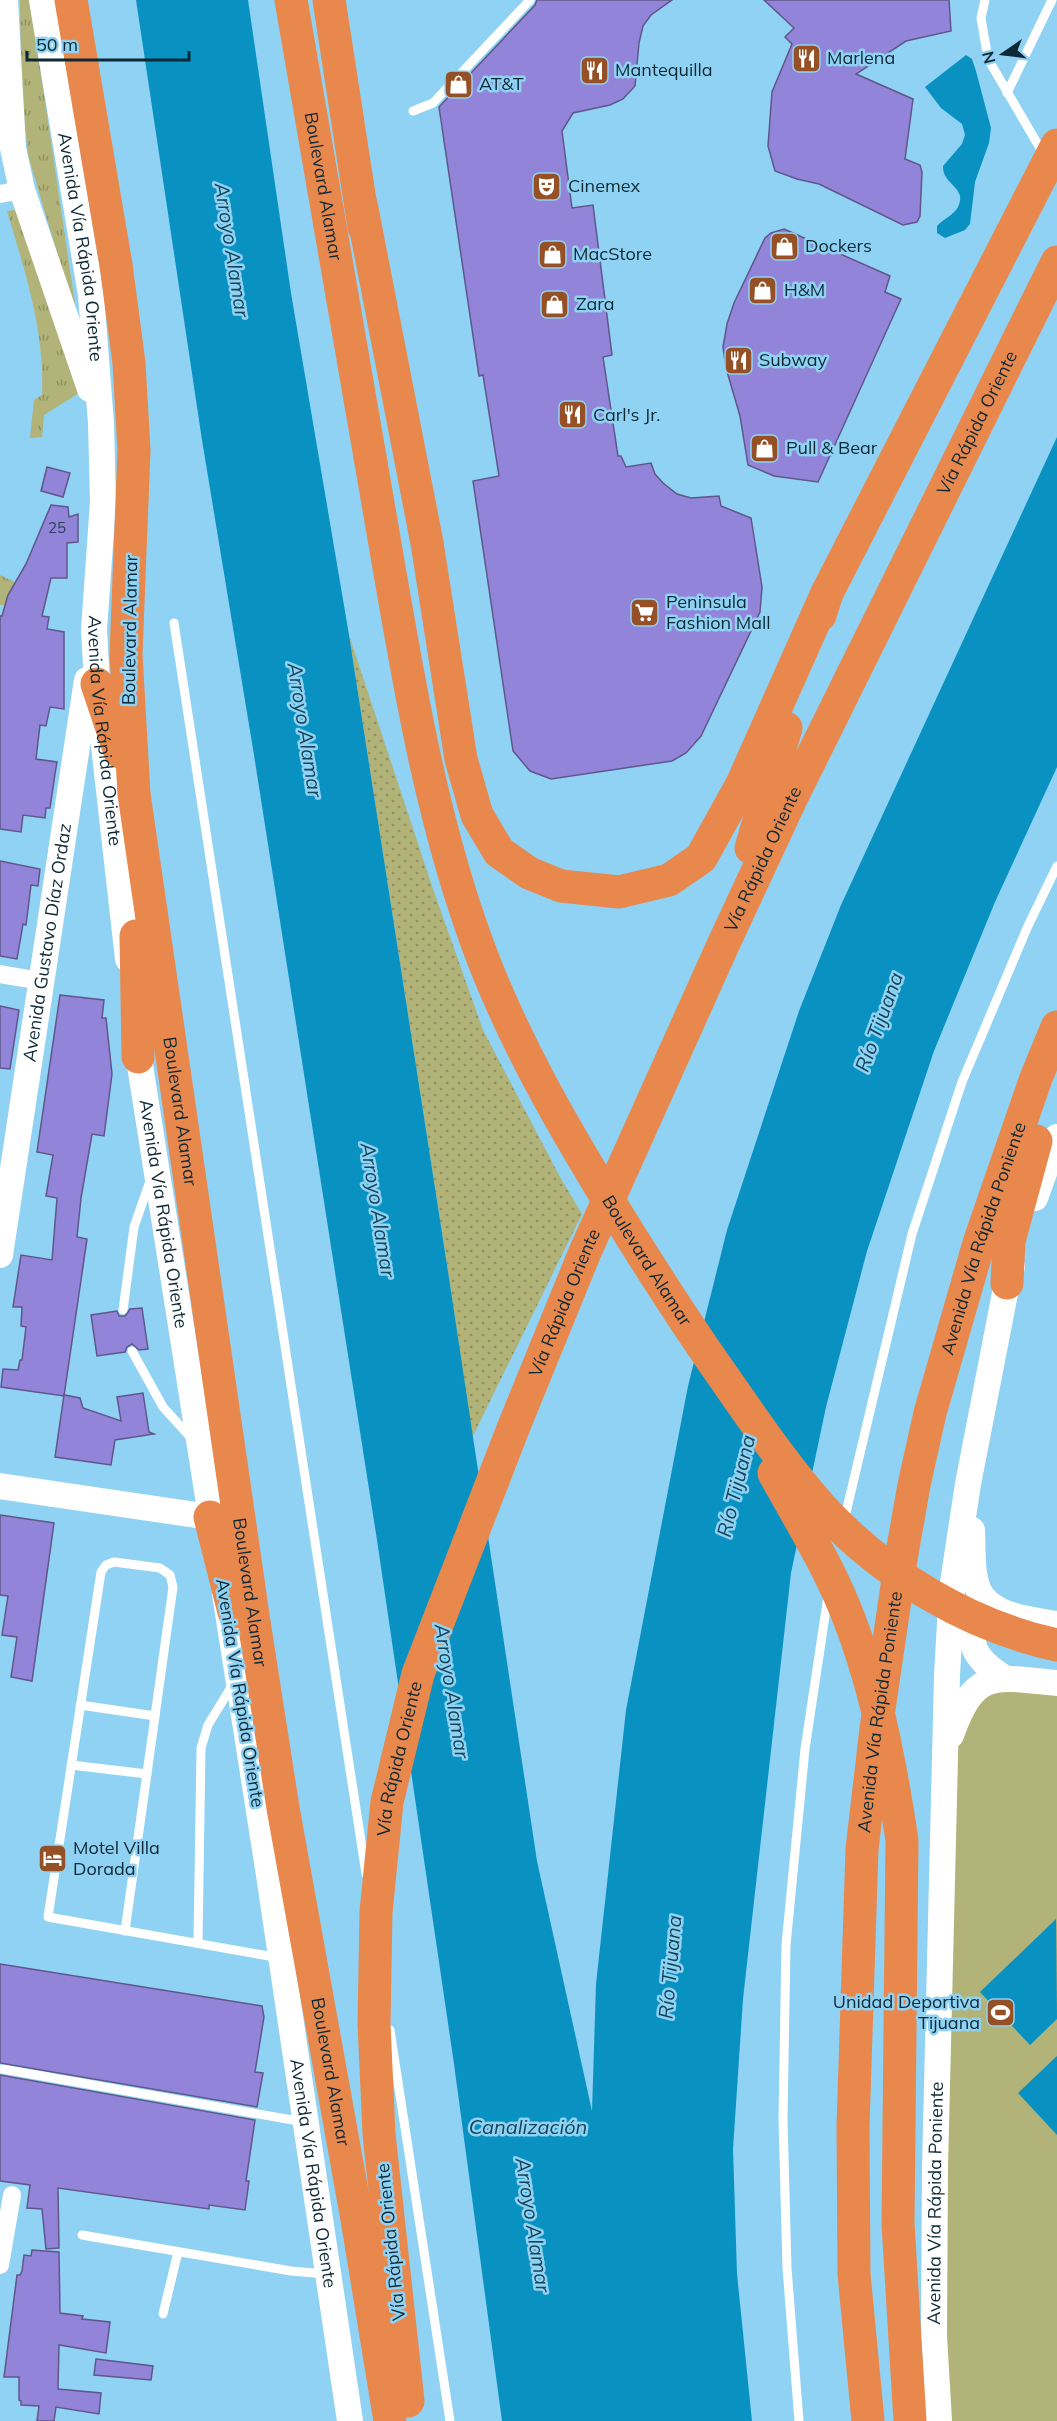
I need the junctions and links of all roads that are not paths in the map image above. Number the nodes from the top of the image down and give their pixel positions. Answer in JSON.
{"nodes":[{"id":1,"x":4,"y":0,"type":"edge"},
{"id":2,"x":42,"y":0,"type":"edge"},
{"id":3,"x":71,"y":0,"type":"edge"},
{"id":4,"x":291,"y":0,"type":"edge"},
{"id":5,"x":321,"y":0,"type":"edge"},
{"id":6,"x":329,"y":0,"type":"edge"},
{"id":7,"x":530,"y":0,"type":"edge"},
{"id":8,"x":985,"y":0,"type":"edge"},
{"id":9,"x":1052,"y":0,"type":"edge"},
{"id":10,"x":1007,"y":93,"type":"junction"},
{"id":11,"x":413,"y":111,"type":"dead end"},
{"id":12,"x":347,"y":117,"type":"junction"},
{"id":13,"x":7,"y":149,"type":"edge"},
{"id":14,"x":1053,"y":154,"type":"edge"},
{"id":15,"x":11,"y":192,"type":"edge"},
{"id":16,"x":361,"y":204,"type":"junction"},
{"id":17,"x":1057,"y":262,"type":"edge"},
{"id":18,"x":101,"y":423,"type":"junction"},
{"id":19,"x":391,"y":578,"type":"junction"},
{"id":20,"x":827,"y":593,"type":"junction"},
{"id":21,"x":174,"y":622,"type":"dead end"},
{"id":22,"x":94,"y":630,"type":"junction"},
{"id":23,"x":97,"y":684,"type":"junction"},
{"id":24,"x":134,"y":794,"type":"junction"},
{"id":25,"x":1057,"y":866,"type":"edge"},
{"id":26,"x":723,"y":945,"type":"junction"},
{"id":27,"x":0,"y":974,"type":"edge"},
{"id":28,"x":41,"y":981,"type":"junction"},
{"id":29,"x":1057,"y":1027,"type":"edge"},
{"id":30,"x":138,"y":1058,"type":"junction"},
{"id":31,"x":1057,"y":1068,"type":"edge"},
{"id":32,"x":1057,"y":1137,"type":"edge"},
{"id":33,"x":155,"y":1166,"type":"junction"},
{"id":34,"x":0,"y":1255,"type":"edge"},
{"id":35,"x":1007,"y":1283,"type":"junction"},
{"id":36,"x":123,"y":1310,"type":"dead end"},
{"id":37,"x":701,"y":1344,"type":"junction"},
{"id":38,"x":132,"y":1351,"type":"dead end"},
{"id":39,"x":198,"y":1445,"type":"junction"},
{"id":40,"x":968,"y":1484,"type":"junction"},
{"id":41,"x":0,"y":1486,"type":"edge"},
{"id":42,"x":210,"y":1517,"type":"junction"},
{"id":43,"x":840,"y":1542,"type":"dead end"},
{"id":44,"x":835,"y":1565,"type":"dead end"},
{"id":45,"x":1020,"y":1618,"type":"junction"},
{"id":46,"x":1057,"y":1624,"type":"edge"},
{"id":47,"x":1057,"y":1645,"type":"edge"},
{"id":48,"x":238,"y":1676,"type":"junction"},
{"id":49,"x":1005,"y":1678,"type":"junction"},
{"id":50,"x":1057,"y":1683,"type":"edge"},
{"id":51,"x":80,"y":1705,"type":"junction"},
{"id":52,"x":155,"y":1716,"type":"junction"},
{"id":53,"x":946,"y":1746,"type":"junction"},
{"id":54,"x":71,"y":1765,"type":"junction"},
{"id":55,"x":147,"y":1774,"type":"junction"},
{"id":56,"x":283,"y":1808,"type":"junction"},
{"id":57,"x":366,"y":1879,"type":"dead end"},
{"id":58,"x":368,"y":1891,"type":"dead end"},
{"id":59,"x":125,"y":1931,"type":"junction"},
{"id":60,"x":198,"y":1943,"type":"junction"},
{"id":61,"x":280,"y":1958,"type":"junction"},
{"id":62,"x":385,"y":1998,"type":"dead end"},
{"id":63,"x":388,"y":2021,"type":"dead end"},
{"id":64,"x":2,"y":2069,"type":"dead end"},
{"id":65,"x":304,"y":2122,"type":"junction"},
{"id":66,"x":12,"y":2195,"type":"dead end"},
{"id":67,"x":357,"y":2219,"type":"junction"},
{"id":68,"x":82,"y":2235,"type":"dead end"},
{"id":69,"x":177,"y":2252,"type":"junction"},
{"id":70,"x":0,"y":2265,"type":"edge"},
{"id":71,"x":326,"y":2274,"type":"junction"},
{"id":72,"x":163,"y":2314,"type":"dead end"},
{"id":73,"x":350,"y":2421,"type":"edge"},
{"id":74,"x":370,"y":2421,"type":"edge"},
{"id":75,"x":390,"y":2421,"type":"edge"},
{"id":76,"x":410,"y":2421,"type":"edge"},
{"id":77,"x":450,"y":2421,"type":"edge"},
{"id":78,"x":799,"y":2421,"type":"edge"},
{"id":79,"x":868,"y":2421,"type":"edge"},
{"id":80,"x":910,"y":2421,"type":"edge"},
{"id":81,"x":939,"y":2421,"type":"edge"}],
"edges":[{"from":1,"to":13,"type":"main road"},
{"from":2,"to":18,"type":"main road","name":"Avenida Vía Rápida Oriente"},
{"from":3,"to":24,"type":"highway","name":"Boulevard Alamar"},
{"from":4,"to":19,"type":"highway","name":"Boulevard Alamar"},
{"from":5,"to":12,"type":"highway"},
{"from":6,"to":12,"type":"highway"},
{"from":7,"to":11,"type":"lane"},
{"from":8,"to":10,"type":"lane"},
{"from":9,"to":10,"type":"lane"},
{"from":10,"to":14,"type":"lane"},
{"from":12,"to":16,"type":"highway"},
{"from":13,"to":15,"type":"main road"},
{"from":14,"to":20,"type":"highway"},
{"from":15,"to":18,"type":"main road"},
{"from":16,"to":19,"type":"highway"},
{"from":16,"to":20,"type":"highway"},
{"from":17,"to":26,"type":"highway","name":"Vía Rápida Oriente"},
{"from":18,"to":22,"type":"main road","name":"Avenida Vía Rápida Oriente"},
{"from":19,"to":37,"type":"highway","name":"Boulevard Alamar"},
{"from":20,"to":26,"type":"highway"},
{"from":21,"to":57,"type":"lane"},
{"from":22,"to":23,"type":"main road","name":"Avenida Vía Rápida Oriente"},
{"from":22,"to":28,"type":"main road","name":"Avenida Gustavo Díaz Ordaz"},
{"from":23,"to":24,"type":"highway"},
{"from":23,"to":30,"type":"main road","name":"Avenida Vía Rápida Oriente"},
{"from":24,"to":30,"type":"highway"},
{"from":24,"to":56,"type":"highway","name":"Boulevard Alamar"},
{"from":25,"to":43,"type":"lane"},
{"from":26,"to":76,"type":"highway","name":"Vía Rápida Oriente"},
{"from":27,"to":28,"type":"street"},
{"from":28,"to":34,"type":"main road","name":"Avenida Gustavo Díaz Ordaz"},
{"from":29,"to":79,"type":"highway","name":"Avenida Vía Rápida Poniente"},
{"from":30,"to":33,"type":"main road","name":"Avenida Vía Rápida Oriente"},
{"from":31,"to":35,"type":"highway"},
{"from":32,"to":35,"type":"main road","name":"Avenida Vía Rápida Poniente"},
{"from":33,"to":36,"type":"lane"},
{"from":33,"to":39,"type":"main road","name":"Avenida Vía Rápida Oriente"},
{"from":35,"to":40,"type":"main road","name":"Avenida Vía Rápida Poniente"},
{"from":37,"to":47,"type":"highway"},
{"from":37,"to":80,"type":"highway"},
{"from":38,"to":39,"type":"lane"},
{"from":39,"to":42,"type":"main road","name":"Avenida Vía Rápida Oriente"},
{"from":40,"to":45,"type":"main road"},
{"from":40,"to":53,"type":"main road","name":"Avenida Vía Rápida Poniente"},
{"from":41,"to":42,"type":"main road"},
{"from":42,"to":48,"type":"main road","name":"Avenida Vía Rápida Oriente"},
{"from":42,"to":56,"type":"highway"},
{"from":44,"to":78,"type":"lane"},
{"from":45,"to":46,"type":"main road"},
{"from":45,"to":49,"type":"main road"},
{"from":48,"to":60,"type":"lane"},
{"from":48,"to":61,"type":"main road","name":"Avenida Vía Rápida Oriente"},
{"from":49,"to":50,"type":"main road"},
{"from":49,"to":53,"type":"main road"},
{"from":51,"to":52,"type":"lane"},
{"from":51,"to":52,"type":"lane"},
{"from":51,"to":54,"type":"lane"},
{"from":52,"to":55,"type":"lane"},
{"from":53,"to":81,"type":"main road","name":"Avenida Vía Rápida Poniente"},
{"from":54,"to":55,"type":"lane"},
{"from":54,"to":59,"type":"lane"},
{"from":55,"to":59,"type":"lane"},
{"from":56,"to":67,"type":"highway","name":"Boulevard Alamar"},
{"from":58,"to":62,"type":"lane"},
{"from":59,"to":60,"type":"lane"},
{"from":60,"to":61,"type":"lane"},
{"from":61,"to":65,"type":"main road","name":"Avenida Vía Rápida Oriente"},
{"from":63,"to":77,"type":"lane"},
{"from":64,"to":65,"type":"lane"},
{"from":65,"to":71,"type":"main road","name":"Avenida Vía Rápida Oriente"},
{"from":66,"to":70,"type":"street"},
{"from":67,"to":74,"type":"highway"},
{"from":67,"to":75,"type":"highway"},
{"from":68,"to":69,"type":"lane"},
{"from":69,"to":71,"type":"lane"},
{"from":69,"to":72,"type":"lane"},
{"from":71,"to":73,"type":"main road","name":"Avenida Vía Rápida Oriente"}]}
